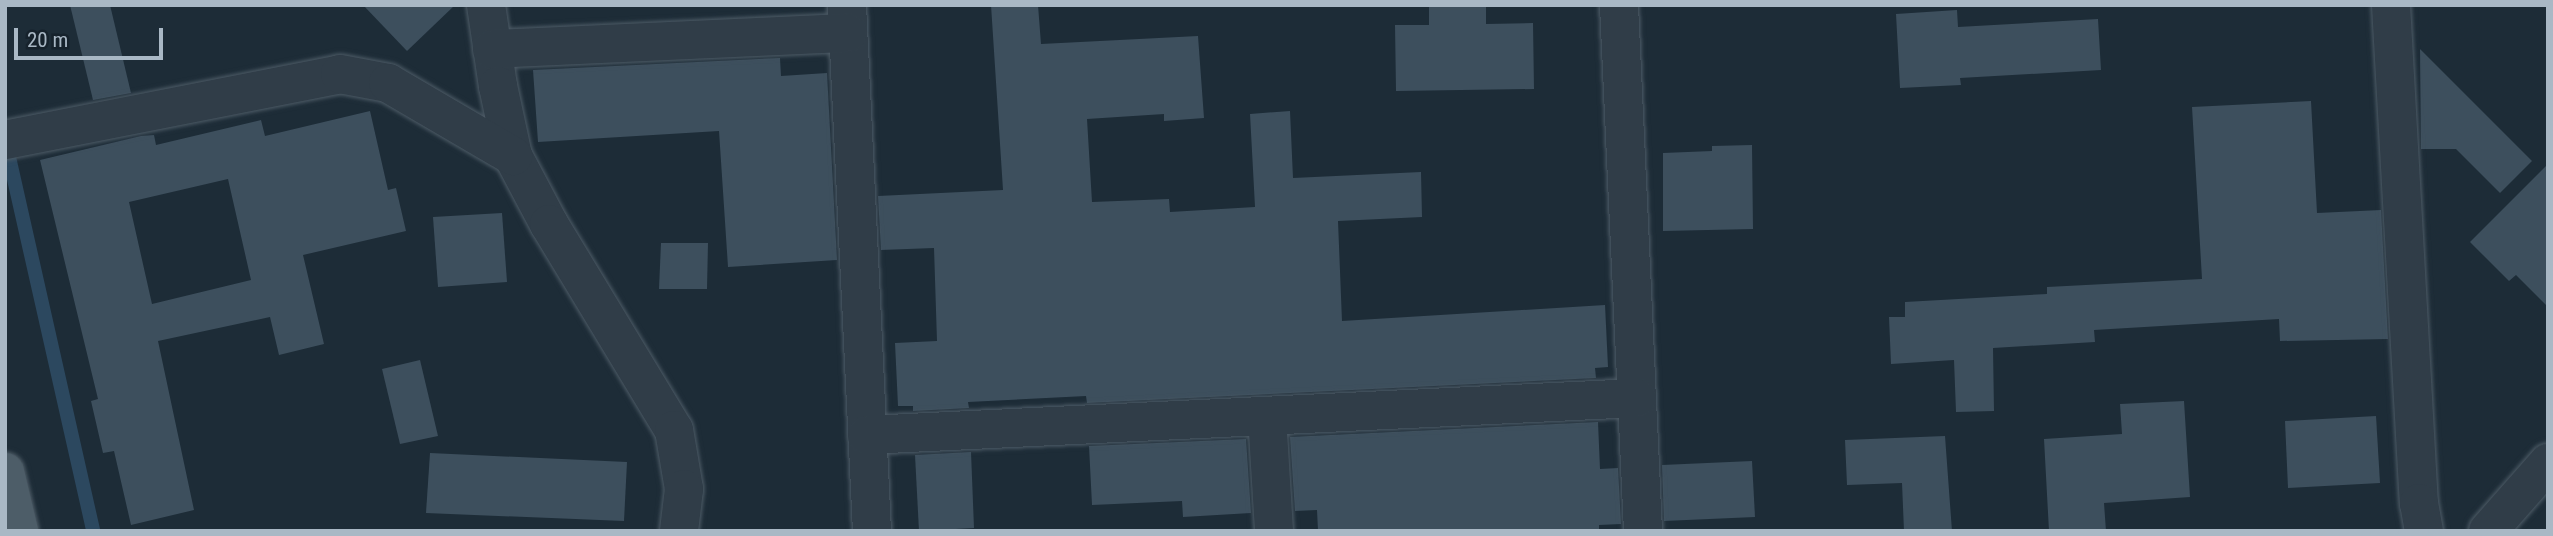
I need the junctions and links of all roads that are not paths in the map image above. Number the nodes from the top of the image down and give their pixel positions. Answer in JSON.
{"nodes":[{"id":1,"x":486,"y":5,"type":"edge"},
{"id":2,"x":1619,"y":5,"type":"edge"},
{"id":3,"x":2391,"y":5,"type":"edge"},
{"id":4,"x":847,"y":19,"type":"edge"},
{"id":5,"x":492,"y":49,"type":"junction"},
{"id":6,"x":5,"y":140,"type":"edge"},
{"id":7,"x":513,"y":156,"type":"junction"},
{"id":8,"x":1637,"y":398,"type":"junction"},
{"id":9,"x":1268,"y":416,"type":"junction"},
{"id":10,"x":867,"y":435,"type":"junction"},
{"id":11,"x":2548,"y":463,"type":"edge"},
{"id":12,"x":5,"y":472,"type":"edge"},
{"id":13,"x":19,"y":531,"type":"edge"},
{"id":14,"x":679,"y":531,"type":"edge"},
{"id":15,"x":872,"y":531,"type":"edge"},
{"id":16,"x":1273,"y":531,"type":"edge"},
{"id":17,"x":1643,"y":531,"type":"edge"},
{"id":18,"x":2424,"y":531,"type":"edge"},
{"id":19,"x":2488,"y":531,"type":"edge"}],
"edges":[{"from":1,"to":5,"type":"street"},
{"from":2,"to":8,"type":"street"},
{"from":3,"to":18,"type":"street"},
{"from":4,"to":5,"type":"street"},
{"from":4,"to":10,"type":"street"},
{"from":5,"to":7,"type":"street"},
{"from":6,"to":7,"type":"street"},
{"from":7,"to":14,"type":"street"},
{"from":8,"to":9,"type":"street"},
{"from":8,"to":17,"type":"street"},
{"from":9,"to":10,"type":"street"},
{"from":9,"to":16,"type":"street"},
{"from":10,"to":15,"type":"street"},
{"from":11,"to":19,"type":"street"},
{"from":12,"to":13,"type":"main road"}]}
